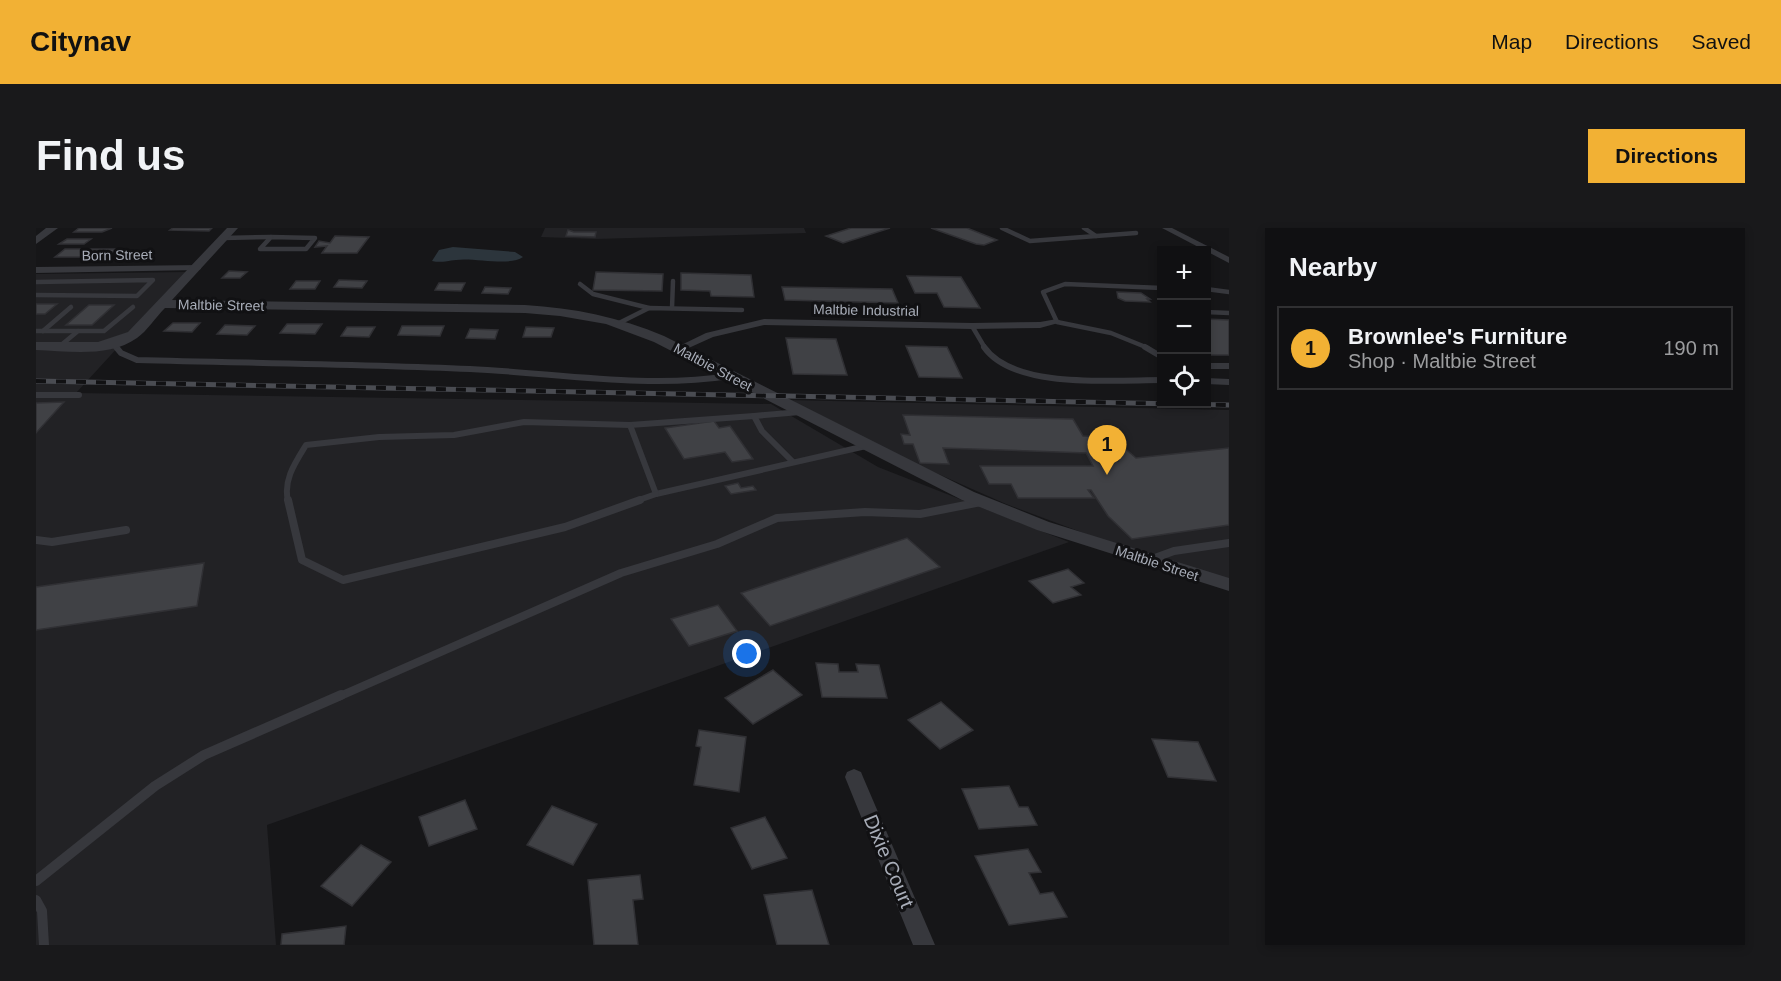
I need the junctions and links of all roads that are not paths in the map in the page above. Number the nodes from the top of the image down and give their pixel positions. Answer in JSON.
{"nodes":[{"id":1,"x":54,"y":228,"type":"edge"},
{"id":2,"x":233,"y":228,"type":"edge"},
{"id":3,"x":1002,"y":228,"type":"edge"},
{"id":4,"x":1084,"y":228,"type":"edge"},
{"id":5,"x":1166,"y":228,"type":"edge"},
{"id":6,"x":1136,"y":232,"type":"dead end"},
{"id":7,"x":1096,"y":236,"type":"junction"},
{"id":8,"x":271,"y":237,"type":"junction"},
{"id":9,"x":223,"y":238,"type":"junction"},
{"id":10,"x":36,"y":241,"type":"edge"},
{"id":11,"x":1229,"y":260,"type":"edge"},
{"id":12,"x":198,"y":267,"type":"junction"},
{"id":13,"x":36,"y":270,"type":"edge"},
{"id":14,"x":673,"y":281,"type":"dead end"},
{"id":15,"x":36,"y":282,"type":"edge"},
{"id":16,"x":580,"y":284,"type":"dead end"},
{"id":17,"x":1157,"y":288,"type":"edge"},
{"id":18,"x":1211,"y":290,"type":"edge"},
{"id":19,"x":1229,"y":292,"type":"edge"},
{"id":20,"x":36,"y":295,"type":"edge"},
{"id":21,"x":163,"y":304,"type":"junction"},
{"id":22,"x":71,"y":307,"type":"dead end"},
{"id":23,"x":133,"y":307,"type":"dead end"},
{"id":24,"x":649,"y":308,"type":"junction"},
{"id":25,"x":672,"y":308,"type":"junction"},
{"id":26,"x":742,"y":310,"type":"dead end"},
{"id":27,"x":1211,"y":312,"type":"edge"},
{"id":28,"x":1229,"y":313,"type":"edge"},
{"id":29,"x":1057,"y":322,"type":"junction"},
{"id":30,"x":620,"y":323,"type":"junction"},
{"id":31,"x":972,"y":326,"type":"junction"},
{"id":32,"x":36,"y":331,"type":"edge"},
{"id":33,"x":43,"y":331,"type":"junction"},
{"id":34,"x":78,"y":331,"type":"junction"},
{"id":35,"x":114,"y":344,"type":"junction"},
{"id":36,"x":36,"y":346,"type":"edge"},
{"id":37,"x":60,"y":346,"type":"junction"},
{"id":38,"x":678,"y":349,"type":"junction"},
{"id":39,"x":1157,"y":355,"type":"edge"},
{"id":40,"x":1211,"y":366,"type":"edge"},
{"id":41,"x":1229,"y":366,"type":"edge"},
{"id":42,"x":730,"y":376,"type":"junction"},
{"id":43,"x":1157,"y":380,"type":"edge"},
{"id":44,"x":1211,"y":381,"type":"edge"},
{"id":45,"x":1229,"y":382,"type":"edge"},
{"id":46,"x":36,"y":395,"type":"edge"},
{"id":47,"x":79,"y":395,"type":"dead end"},
{"id":48,"x":800,"y":412,"type":"junction"},
{"id":49,"x":754,"y":416,"type":"junction"},
{"id":50,"x":630,"y":425,"type":"junction"},
{"id":51,"x":866,"y":446,"type":"junction"},
{"id":52,"x":793,"y":462,"type":"junction"},
{"id":53,"x":656,"y":494,"type":"junction"},
{"id":54,"x":982,"y":501,"type":"junction"},
{"id":55,"x":126,"y":530,"type":"dead end"},
{"id":56,"x":36,"y":540,"type":"edge"},
{"id":57,"x":1229,"y":543,"type":"edge"},
{"id":58,"x":1148,"y":560,"type":"junction"},
{"id":59,"x":1229,"y":585,"type":"edge"},
{"id":60,"x":854,"y":777,"type":"dead end"},
{"id":61,"x":36,"y":881,"type":"edge"},
{"id":62,"x":36,"y":900,"type":"edge"},
{"id":63,"x":44,"y":945,"type":"edge"},
{"id":64,"x":924,"y":945,"type":"edge"}],
"edges":[{"from":1,"to":10,"type":"street"},
{"from":2,"to":9,"type":"street"},
{"from":3,"to":7,"type":"lane"},
{"from":4,"to":7,"type":"lane"},
{"from":5,"to":11,"type":"street"},
{"from":6,"to":7,"type":"lane"},
{"from":8,"to":8,"type":"lane"},
{"from":8,"to":9,"type":"lane"},
{"from":9,"to":12,"type":"street"},
{"from":12,"to":13,"type":"street","name":"Born Street"},
{"from":12,"to":21,"type":"street"},
{"from":14,"to":25,"type":"lane"},
{"from":15,"to":20,"type":"lane"},
{"from":16,"to":24,"type":"lane"},
{"from":17,"to":29,"type":"lane"},
{"from":18,"to":19,"type":"lane"},
{"from":21,"to":30,"type":"street","name":"Maltbie Street"},
{"from":21,"to":35,"type":"street"},
{"from":22,"to":33,"type":"lane"},
{"from":23,"to":34,"type":"lane"},
{"from":24,"to":25,"type":"lane"},
{"from":24,"to":30,"type":"lane"},
{"from":25,"to":26,"type":"lane"},
{"from":27,"to":28,"type":"lane"},
{"from":29,"to":31,"type":"street","name":"Maltbie Industrial"},
{"from":29,"to":39,"type":"lane"},
{"from":30,"to":38,"type":"street","name":"Maltbie Street"},
{"from":31,"to":38,"type":"street","name":"Maltbie Industrial"},
{"from":31,"to":43,"type":"lane"},
{"from":32,"to":33,"type":"lane"},
{"from":33,"to":34,"type":"lane"},
{"from":34,"to":37,"type":"lane"},
{"from":35,"to":37,"type":"street"},
{"from":35,"to":42,"type":"lane"},
{"from":36,"to":37,"type":"street"},
{"from":38,"to":42,"type":"street","name":"Maltbie Street"},
{"from":40,"to":41,"type":"lane"},
{"from":42,"to":48,"type":"street","name":"Maltbie Street"},
{"from":44,"to":45,"type":"lane"},
{"from":46,"to":47,"type":"lane"},
{"from":48,"to":49,"type":"lane"},
{"from":48,"to":51,"type":"street","name":"Maltbie Street"},
{"from":49,"to":50,"type":"lane"},
{"from":49,"to":52,"type":"lane"},
{"from":50,"to":53,"type":"lane"},
{"from":50,"to":53,"type":"lane"},
{"from":51,"to":52,"type":"lane"},
{"from":51,"to":54,"type":"street","name":"Maltbie Street"},
{"from":52,"to":53,"type":"lane"},
{"from":54,"to":58,"type":"street","name":"Maltbie Street"},
{"from":54,"to":61,"type":"lane"},
{"from":55,"to":56,"type":"lane"},
{"from":57,"to":58,"type":"lane"},
{"from":58,"to":59,"type":"street","name":"Maltbie Street"},
{"from":60,"to":64,"type":"street","name":"Dixie Court"},
{"from":62,"to":63,"type":"lane"}]}
